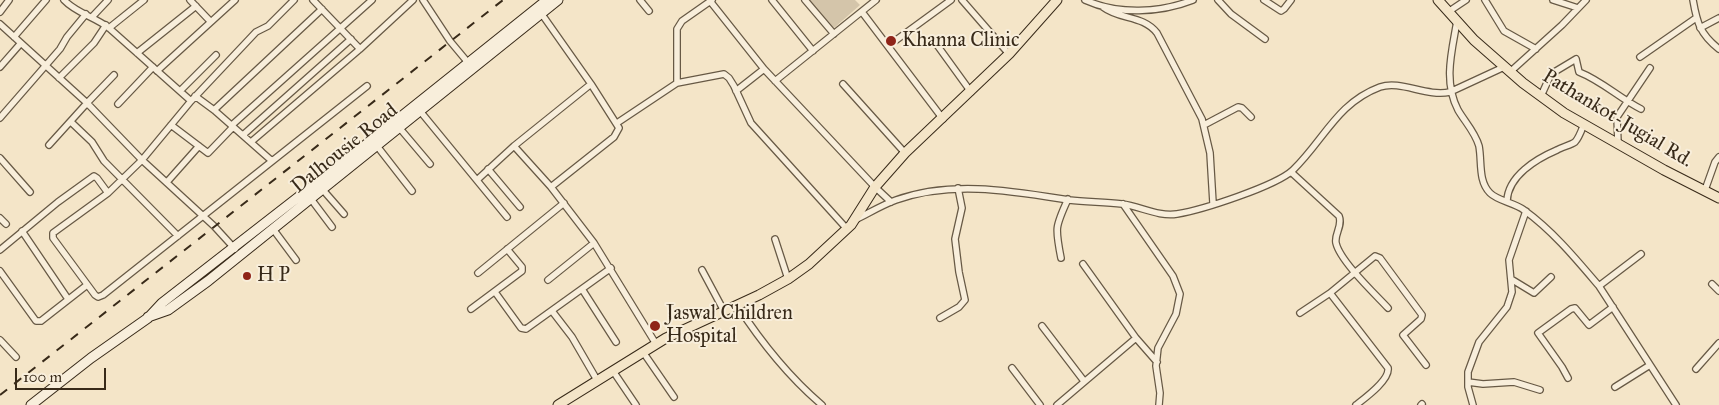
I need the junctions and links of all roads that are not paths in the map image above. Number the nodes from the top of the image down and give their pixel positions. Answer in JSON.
{"nodes":[{"id":1,"x":9,"y":0,"type":"edge"},
{"id":2,"x":46,"y":0,"type":"edge"},
{"id":3,"x":64,"y":0,"type":"edge"},
{"id":4,"x":108,"y":0,"type":"edge"},
{"id":5,"x":144,"y":0,"type":"edge"},
{"id":6,"x":190,"y":0,"type":"edge"},
{"id":7,"x":235,"y":0,"type":"edge"},
{"id":8,"x":294,"y":0,"type":"edge"},
{"id":9,"x":323,"y":0,"type":"edge"},
{"id":10,"x":372,"y":0,"type":"edge"},
{"id":11,"x":413,"y":0,"type":"edge"},
{"id":12,"x":423,"y":0,"type":"edge"},
{"id":13,"x":547,"y":0,"type":"edge"},
{"id":14,"x":558,"y":0,"type":"edge"},
{"id":15,"x":640,"y":0,"type":"edge"},
{"id":16,"x":772,"y":0,"type":"edge"},
{"id":17,"x":806,"y":0,"type":"edge"},
{"id":18,"x":951,"y":0,"type":"edge"},
{"id":19,"x":962,"y":0,"type":"edge"},
{"id":20,"x":1057,"y":0,"type":"edge"},
{"id":21,"x":1085,"y":0,"type":"edge"},
{"id":22,"x":1193,"y":0,"type":"edge"},
{"id":23,"x":1218,"y":0,"type":"edge"},
{"id":24,"x":1264,"y":0,"type":"edge"},
{"id":25,"x":1291,"y":0,"type":"edge"},
{"id":26,"x":1438,"y":0,"type":"edge"},
{"id":27,"x":1466,"y":0,"type":"edge"},
{"id":28,"x":1485,"y":0,"type":"edge"},
{"id":29,"x":1553,"y":0,"type":"edge"},
{"id":30,"x":1586,"y":0,"type":"edge"},
{"id":31,"x":1693,"y":0,"type":"edge"},
{"id":32,"x":711,"y":1,"type":"edge"},
{"id":33,"x":872,"y":1,"type":"edge"},
{"id":34,"x":318,"y":5,"type":"edge"},
{"id":35,"x":196,"y":6,"type":"junction"},
{"id":36,"x":1102,"y":7,"type":"junction"},
{"id":37,"x":1578,"y":8,"type":"junction"},
{"id":38,"x":649,"y":10,"type":"dead end"},
{"id":39,"x":0,"y":12,"type":"edge"},
{"id":40,"x":862,"y":12,"type":"junction"},
{"id":41,"x":1448,"y":12,"type":"junction"},
{"id":42,"x":541,"y":14,"type":"junction"},
{"id":43,"x":89,"y":16,"type":"junction"},
{"id":44,"x":1696,"y":18,"type":"junction"},
{"id":45,"x":1719,"y":18,"type":"edge"},
{"id":46,"x":210,"y":21,"type":"junction"},
{"id":47,"x":1457,"y":21,"type":"junction"},
{"id":48,"x":0,"y":24,"type":"edge"},
{"id":49,"x":107,"y":26,"type":"junction"},
{"id":50,"x":341,"y":28,"type":"junction"},
{"id":51,"x":1700,"y":28,"type":"junction"},
{"id":52,"x":834,"y":34,"type":"junction"},
{"id":53,"x":14,"y":37,"type":"junction"},
{"id":54,"x":1265,"y":38,"type":"dead end"},
{"id":55,"x":351,"y":39,"type":"junction"},
{"id":56,"x":21,"y":43,"type":"junction"},
{"id":57,"x":937,"y":45,"type":"dead end"},
{"id":58,"x":888,"y":46,"type":"junction"},
{"id":59,"x":360,"y":49,"type":"junction"},
{"id":60,"x":1536,"y":49,"type":"junction"},
{"id":61,"x":1719,"y":50,"type":"edge"},
{"id":62,"x":813,"y":51,"type":"junction"},
{"id":63,"x":137,"y":52,"type":"junction"},
{"id":64,"x":1008,"y":54,"type":"junction"},
{"id":65,"x":216,"y":55,"type":"dead end"},
{"id":66,"x":1640,"y":57,"type":"dead end"},
{"id":67,"x":46,"y":65,"type":"junction"},
{"id":68,"x":471,"y":66,"type":"junction"},
{"id":69,"x":0,"y":67,"type":"edge"},
{"id":70,"x":1650,"y":68,"type":"dead end"},
{"id":71,"x":155,"y":69,"type":"junction"},
{"id":72,"x":1507,"y":69,"type":"junction"},
{"id":73,"x":764,"y":70,"type":"junction"},
{"id":74,"x":114,"y":75,"type":"dead end"},
{"id":75,"x":59,"y":78,"type":"junction"},
{"id":76,"x":775,"y":81,"type":"junction"},
{"id":77,"x":676,"y":83,"type":"junction"},
{"id":78,"x":591,"y":84,"type":"junction"},
{"id":79,"x":843,"y":84,"type":"dead end"},
{"id":80,"x":367,"y":86,"type":"dead end"},
{"id":81,"x":180,"y":91,"type":"junction"},
{"id":82,"x":736,"y":91,"type":"junction"},
{"id":83,"x":971,"y":92,"type":"junction"},
{"id":84,"x":1450,"y":92,"type":"junction"},
{"id":85,"x":1541,"y":96,"type":"junction"},
{"id":86,"x":193,"y":98,"type":"junction"},
{"id":87,"x":1627,"y":102,"type":"junction"},
{"id":88,"x":86,"y":103,"type":"junction"},
{"id":89,"x":118,"y":104,"type":"dead end"},
{"id":90,"x":1641,"y":109,"type":"dead end"},
{"id":91,"x":214,"y":110,"type":"junction"},
{"id":92,"x":420,"y":111,"type":"junction"},
{"id":93,"x":1251,"y":117,"type":"dead end"},
{"id":94,"x":0,"y":118,"type":"edge"},
{"id":95,"x":943,"y":119,"type":"junction"},
{"id":96,"x":71,"y":122,"type":"junction"},
{"id":97,"x":617,"y":123,"type":"junction"},
{"id":98,"x":397,"y":124,"type":"junction"},
{"id":99,"x":1584,"y":124,"type":"junction"},
{"id":100,"x":171,"y":125,"type":"junction"},
{"id":101,"x":1204,"y":125,"type":"junction"},
{"id":102,"x":232,"y":126,"type":"junction"},
{"id":103,"x":243,"y":135,"type":"junction"},
{"id":104,"x":251,"y":142,"type":"junction"},
{"id":105,"x":1618,"y":143,"type":"junction"},
{"id":106,"x":49,"y":145,"type":"dead end"},
{"id":107,"x":199,"y":146,"type":"junction"},
{"id":108,"x":377,"y":146,"type":"junction"},
{"id":109,"x":514,"y":146,"type":"junction"},
{"id":110,"x":905,"y":153,"type":"junction"},
{"id":111,"x":1719,"y":157,"type":"edge"},
{"id":112,"x":0,"y":158,"type":"edge"},
{"id":113,"x":142,"y":160,"type":"junction"},
{"id":114,"x":272,"y":161,"type":"junction"},
{"id":115,"x":430,"y":164,"type":"dead end"},
{"id":116,"x":488,"y":169,"type":"junction"},
{"id":117,"x":1291,"y":172,"type":"junction"},
{"id":118,"x":121,"y":179,"type":"junction"},
{"id":119,"x":477,"y":180,"type":"junction"},
{"id":120,"x":167,"y":182,"type":"junction"},
{"id":121,"x":551,"y":187,"type":"junction"},
{"id":122,"x":875,"y":187,"type":"junction"},
{"id":123,"x":958,"y":188,"type":"junction"},
{"id":124,"x":323,"y":190,"type":"junction"},
{"id":125,"x":1705,"y":190,"type":"junction"},
{"id":126,"x":412,"y":191,"type":"dead end"},
{"id":127,"x":30,"y":192,"type":"dead end"},
{"id":128,"x":108,"y":193,"type":"junction"},
{"id":129,"x":1719,"y":198,"type":"edge"},
{"id":130,"x":311,"y":199,"type":"junction"},
{"id":131,"x":1068,"y":199,"type":"junction"},
{"id":132,"x":1507,"y":201,"type":"junction"},
{"id":133,"x":891,"y":202,"type":"junction"},
{"id":134,"x":564,"y":203,"type":"junction"},
{"id":135,"x":1213,"y":203,"type":"junction"},
{"id":136,"x":1123,"y":204,"type":"junction"},
{"id":137,"x":520,"y":207,"type":"dead end"},
{"id":138,"x":1526,"y":211,"type":"junction"},
{"id":139,"x":344,"y":214,"type":"dead end"},
{"id":140,"x":204,"y":216,"type":"junction"},
{"id":141,"x":507,"y":217,"type":"dead end"},
{"id":142,"x":0,"y":218,"type":"edge"},
{"id":143,"x":855,"y":220,"type":"junction"},
{"id":144,"x":6,"y":224,"type":"dead end"},
{"id":145,"x":332,"y":227,"type":"dead end"},
{"id":146,"x":273,"y":229,"type":"junction"},
{"id":147,"x":847,"y":229,"type":"junction"},
{"id":148,"x":22,"y":231,"type":"junction"},
{"id":149,"x":178,"y":236,"type":"junction"},
{"id":150,"x":775,"y":239,"type":"dead end"},
{"id":151,"x":594,"y":243,"type":"junction"},
{"id":152,"x":507,"y":249,"type":"junction"},
{"id":153,"x":0,"y":250,"type":"edge"},
{"id":154,"x":237,"y":252,"type":"junction"},
{"id":155,"x":1641,"y":254,"type":"dead end"},
{"id":156,"x":1061,"y":258,"type":"dead end"},
{"id":157,"x":296,"y":260,"type":"dead end"},
{"id":158,"x":1083,"y":264,"type":"dead end"},
{"id":159,"x":611,"y":268,"type":"junction"},
{"id":160,"x":702,"y":270,"type":"dead end"},
{"id":161,"x":0,"y":271,"type":"edge"},
{"id":162,"x":1356,"y":272,"type":"junction"},
{"id":163,"x":478,"y":273,"type":"dead end"},
{"id":164,"x":1551,"y":277,"type":"dead end"},
{"id":165,"x":788,"y":279,"type":"junction"},
{"id":166,"x":548,"y":280,"type":"dead end"},
{"id":167,"x":1511,"y":280,"type":"junction"},
{"id":168,"x":1712,"y":284,"type":"dead end"},
{"id":169,"x":87,"y":285,"type":"junction"},
{"id":170,"x":1599,"y":286,"type":"junction"},
{"id":171,"x":582,"y":289,"type":"junction"},
{"id":172,"x":1719,"y":291,"type":"edge"},
{"id":173,"x":495,"y":292,"type":"junction"},
{"id":174,"x":1330,"y":293,"type":"junction"},
{"id":175,"x":68,"y":299,"type":"junction"},
{"id":176,"x":737,"y":305,"type":"junction"},
{"id":177,"x":1613,"y":307,"type":"junction"},
{"id":178,"x":1388,"y":308,"type":"dead end"},
{"id":179,"x":471,"y":309,"type":"dead end"},
{"id":180,"x":552,"y":311,"type":"junction"},
{"id":181,"x":724,"y":311,"type":"junction"},
{"id":182,"x":1300,"y":313,"type":"dead end"},
{"id":183,"x":940,"y":318,"type":"dead end"},
{"id":184,"x":1042,"y":326,"type":"dead end"},
{"id":185,"x":1136,"y":338,"type":"junction"},
{"id":186,"x":0,"y":340,"type":"edge"},
{"id":187,"x":616,"y":342,"type":"dead end"},
{"id":188,"x":1719,"y":343,"type":"edge"},
{"id":189,"x":656,"y":344,"type":"junction"},
{"id":190,"x":643,"y":352,"type":"junction"},
{"id":191,"x":1712,"y":352,"type":"junction"},
{"id":192,"x":1719,"y":356,"type":"edge"},
{"id":193,"x":16,"y":357,"type":"dead end"},
{"id":194,"x":1157,"y":362,"type":"junction"},
{"id":195,"x":1426,"y":365,"type":"dead end"},
{"id":196,"x":1650,"y":365,"type":"junction"},
{"id":197,"x":1012,"y":368,"type":"dead end"},
{"id":198,"x":1696,"y":369,"type":"dead end"},
{"id":199,"x":613,"y":371,"type":"junction"},
{"id":200,"x":1568,"y":378,"type":"dead end"},
{"id":201,"x":598,"y":380,"type":"junction"},
{"id":202,"x":1084,"y":382,"type":"junction"},
{"id":203,"x":1468,"y":382,"type":"junction"},
{"id":204,"x":1615,"y":387,"type":"dead end"},
{"id":205,"x":1540,"y":390,"type":"dead end"},
{"id":206,"x":674,"y":397,"type":"dead end"},
{"id":207,"x":31,"y":405,"type":"edge"},
{"id":208,"x":558,"y":405,"type":"edge"},
{"id":209,"x":636,"y":405,"type":"edge"},
{"id":210,"x":822,"y":405,"type":"edge"},
{"id":211,"x":1040,"y":405,"type":"edge"},
{"id":212,"x":1057,"y":405,"type":"edge"},
{"id":213,"x":1159,"y":405,"type":"edge"},
{"id":214,"x":1356,"y":405,"type":"edge"},
{"id":215,"x":1473,"y":405,"type":"edge"},
{"id":216,"x":1676,"y":405,"type":"edge"}],
"edges":[{"from":1,"to":39,"type":"street"},
{"from":2,"to":53,"type":"street"},
{"from":3,"to":43,"type":"street"},
{"from":4,"to":43,"type":"street"},
{"from":5,"to":49,"type":"street"},
{"from":6,"to":35,"type":"street"},
{"from":7,"to":46,"type":"street"},
{"from":8,"to":86,"type":"street"},
{"from":9,"to":34,"type":"street"},
{"from":10,"to":50,"type":"street"},
{"from":11,"to":59,"type":"street"},
{"from":12,"to":68,"type":"street"},
{"from":13,"to":68,"type":"street","name":"Dalhousie Road"},
{"from":14,"to":42,"type":"street","name":"Dalhousie Road"},
{"from":15,"to":38,"type":"street"},
{"from":16,"to":62,"type":"street"},
{"from":17,"to":52,"type":"street"},
{"from":18,"to":58,"type":"street"},
{"from":19,"to":64,"type":"street"},
{"from":20,"to":64,"type":"main road"},
{"from":21,"to":36,"type":"street"},
{"from":22,"to":36,"type":"street"},
{"from":23,"to":54,"type":"street"},
{"from":24,"to":25,"type":"street"},
{"from":26,"to":41,"type":"main road","name":"Pathankot-Jugial Rd."},
{"from":27,"to":41,"type":"street"},
{"from":28,"to":60,"type":"street"},
{"from":29,"to":37,"type":"street"},
{"from":30,"to":37,"type":"street"},
{"from":31,"to":44,"type":"street"},
{"from":32,"to":73,"type":"street"},
{"from":32,"to":77,"type":"street"},
{"from":33,"to":40,"type":"street"},
{"from":34,"to":50,"type":"street"},
{"from":34,"to":91,"type":"street"},
{"from":35,"to":46,"type":"street"},
{"from":35,"to":63,"type":"street"},
{"from":36,"to":101,"type":"street"},
{"from":37,"to":60,"type":"street"},
{"from":40,"to":52,"type":"street"},
{"from":40,"to":58,"type":"street"},
{"from":41,"to":47,"type":"main road","name":"Pathankot-Jugial Rd."},
{"from":42,"to":68,"type":"street","name":"Dalhousie Road"},
{"from":42,"to":78,"type":"street"},
{"from":43,"to":49,"type":"street"},
{"from":43,"to":67,"type":"street"},
{"from":44,"to":51,"type":"street"},
{"from":44,"to":66,"type":"street"},
{"from":45,"to":51,"type":"street"},
{"from":46,"to":71,"type":"street"},
{"from":47,"to":72,"type":"main road","name":"Pathankot-Jugial Rd."},
{"from":47,"to":84,"type":"street"},
{"from":48,"to":53,"type":"street"},
{"from":49,"to":63,"type":"street"},
{"from":49,"to":75,"type":"street"},
{"from":50,"to":55,"type":"street"},
{"from":50,"to":102,"type":"street"},
{"from":51,"to":61,"type":"street"},
{"from":52,"to":62,"type":"street"},
{"from":53,"to":56,"type":"street"},
{"from":55,"to":59,"type":"street"},
{"from":55,"to":103,"type":"street"},
{"from":56,"to":67,"type":"street"},
{"from":56,"to":69,"type":"street"},
{"from":57,"to":83,"type":"street"},
{"from":58,"to":95,"type":"street"},
{"from":59,"to":104,"type":"street"},
{"from":60,"to":72,"type":"street"},
{"from":62,"to":76,"type":"street"},
{"from":63,"to":71,"type":"street"},
{"from":64,"to":83,"type":"main road"},
{"from":65,"to":81,"type":"street"},
{"from":67,"to":75,"type":"street"},
{"from":67,"to":94,"type":"street"},
{"from":68,"to":92,"type":"street","name":"Dalhousie Road"},
{"from":68,"to":98,"type":"street","name":"Dalhousie Road"},
{"from":70,"to":87,"type":"street"},
{"from":71,"to":81,"type":"street"},
{"from":71,"to":89,"type":"street"},
{"from":72,"to":84,"type":"street"},
{"from":72,"to":85,"type":"main road","name":"Pathankot-Jugial Rd."},
{"from":73,"to":76,"type":"street"},
{"from":73,"to":82,"type":"street"},
{"from":74,"to":88,"type":"street"},
{"from":75,"to":88,"type":"street"},
{"from":76,"to":122,"type":"street"},
{"from":77,"to":82,"type":"street"},
{"from":77,"to":97,"type":"street"},
{"from":78,"to":97,"type":"street"},
{"from":78,"to":109,"type":"street"},
{"from":79,"to":110,"type":"street"},
{"from":80,"to":114,"type":"street"},
{"from":81,"to":86,"type":"street"},
{"from":82,"to":147,"type":"street"},
{"from":83,"to":95,"type":"main road"},
{"from":84,"to":117,"type":"street"},
{"from":84,"to":132,"type":"street"},
{"from":85,"to":87,"type":"street"},
{"from":85,"to":99,"type":"main road","name":"Pathankot-Jugial Rd."},
{"from":86,"to":91,"type":"street"},
{"from":86,"to":100,"type":"street"},
{"from":87,"to":90,"type":"street"},
{"from":87,"to":105,"type":"street"},
{"from":88,"to":96,"type":"street"},
{"from":88,"to":113,"type":"street"},
{"from":91,"to":102,"type":"street"},
{"from":92,"to":98,"type":"street","name":"Dalhousie Road"},
{"from":92,"to":119,"type":"street"},
{"from":93,"to":101,"type":"street"},
{"from":95,"to":110,"type":"main road"},
{"from":96,"to":106,"type":"street"},
{"from":96,"to":118,"type":"street"},
{"from":97,"to":121,"type":"street"},
{"from":98,"to":108,"type":"street","name":"Dalhousie Road"},
{"from":98,"to":115,"type":"street"},
{"from":98,"to":154,"type":"street","name":"Dalhousie Road"},
{"from":99,"to":105,"type":"main road","name":"Pathankot-Jugial Rd."},
{"from":99,"to":132,"type":"street"},
{"from":100,"to":107,"type":"street"},
{"from":100,"to":113,"type":"street"},
{"from":101,"to":135,"type":"street"},
{"from":102,"to":103,"type":"street"},
{"from":102,"to":107,"type":"street"},
{"from":103,"to":104,"type":"street"},
{"from":104,"to":114,"type":"street"},
{"from":105,"to":125,"type":"main road","name":"Pathankot-Jugial Rd."},
{"from":107,"to":120,"type":"street"},
{"from":108,"to":124,"type":"street","name":"Dalhousie Road"},
{"from":108,"to":126,"type":"street"},
{"from":109,"to":116,"type":"street"},
{"from":109,"to":121,"type":"street"},
{"from":110,"to":122,"type":"main road"},
{"from":111,"to":125,"type":"street"},
{"from":112,"to":127,"type":"street"},
{"from":113,"to":118,"type":"street"},
{"from":113,"to":120,"type":"street"},
{"from":114,"to":140,"type":"street"},
{"from":116,"to":119,"type":"street"},
{"from":116,"to":137,"type":"street"},
{"from":117,"to":135,"type":"street"},
{"from":117,"to":162,"type":"street"},
{"from":118,"to":128,"type":"street"},
{"from":118,"to":149,"type":"street"},
{"from":119,"to":141,"type":"street"},
{"from":120,"to":140,"type":"street"},
{"from":121,"to":134,"type":"street"},
{"from":122,"to":133,"type":"street"},
{"from":122,"to":143,"type":"main road"},
{"from":123,"to":131,"type":"street"},
{"from":123,"to":133,"type":"street"},
{"from":123,"to":183,"type":"street"},
{"from":124,"to":130,"type":"street","name":"Dalhousie Road"},
{"from":124,"to":139,"type":"street"},
{"from":125,"to":129,"type":"main road","name":"Pathankot-Jugial Rd."},
{"from":128,"to":148,"type":"street"},
{"from":128,"to":169,"type":"street"},
{"from":130,"to":145,"type":"street"},
{"from":130,"to":146,"type":"street","name":"Dalhousie Road"},
{"from":131,"to":136,"type":"street"},
{"from":131,"to":156,"type":"street"},
{"from":132,"to":138,"type":"street"},
{"from":133,"to":143,"type":"street"},
{"from":134,"to":151,"type":"street"},
{"from":134,"to":152,"type":"street"},
{"from":135,"to":136,"type":"street"},
{"from":136,"to":194,"type":"street"},
{"from":138,"to":167,"type":"street"},
{"from":138,"to":170,"type":"street"},
{"from":140,"to":149,"type":"street"},
{"from":140,"to":154,"type":"street"},
{"from":142,"to":144,"type":"street"},
{"from":143,"to":147,"type":"main road"},
{"from":146,"to":154,"type":"street","name":"Dalhousie Road"},
{"from":146,"to":157,"type":"street"},
{"from":147,"to":165,"type":"main road"},
{"from":148,"to":153,"type":"street"},
{"from":148,"to":175,"type":"street"},
{"from":149,"to":169,"type":"street"},
{"from":150,"to":165,"type":"street"},
{"from":151,"to":159,"type":"street"},
{"from":151,"to":166,"type":"street"},
{"from":152,"to":163,"type":"street"},
{"from":152,"to":173,"type":"street"},
{"from":154,"to":207,"type":"street","name":"Dalhousie Road"},
{"from":155,"to":170,"type":"street"},
{"from":158,"to":185,"type":"street"},
{"from":159,"to":171,"type":"street"},
{"from":159,"to":189,"type":"street"},
{"from":160,"to":181,"type":"street"},
{"from":161,"to":175,"type":"street"},
{"from":162,"to":174,"type":"street"},
{"from":162,"to":178,"type":"street"},
{"from":162,"to":195,"type":"street"},
{"from":164,"to":167,"type":"street"},
{"from":165,"to":176,"type":"main road"},
{"from":167,"to":203,"type":"street"},
{"from":168,"to":172,"type":"street"},
{"from":169,"to":175,"type":"street"},
{"from":170,"to":177,"type":"street"},
{"from":171,"to":180,"type":"street"},
{"from":171,"to":187,"type":"street"},
{"from":173,"to":179,"type":"street"},
{"from":173,"to":180,"type":"street"},
{"from":174,"to":182,"type":"street"},
{"from":174,"to":214,"type":"street"},
{"from":176,"to":181,"type":"main road"},
{"from":176,"to":210,"type":"street"},
{"from":177,"to":196,"type":"street"},
{"from":177,"to":200,"type":"street"},
{"from":180,"to":201,"type":"street"},
{"from":181,"to":189,"type":"main road"},
{"from":184,"to":202,"type":"street"},
{"from":185,"to":194,"type":"street"},
{"from":185,"to":202,"type":"street"},
{"from":186,"to":193,"type":"street"},
{"from":188,"to":191,"type":"street"},
{"from":189,"to":190,"type":"main road"},
{"from":190,"to":199,"type":"main road"},
{"from":190,"to":206,"type":"street"},
{"from":191,"to":192,"type":"street"},
{"from":191,"to":198,"type":"street"},
{"from":194,"to":213,"type":"street"},
{"from":196,"to":204,"type":"street"},
{"from":196,"to":216,"type":"street"},
{"from":197,"to":211,"type":"street"},
{"from":199,"to":201,"type":"main road"},
{"from":199,"to":209,"type":"street"},
{"from":201,"to":208,"type":"main road"},
{"from":202,"to":212,"type":"street"},
{"from":203,"to":205,"type":"street"},
{"from":203,"to":215,"type":"street"}]}
